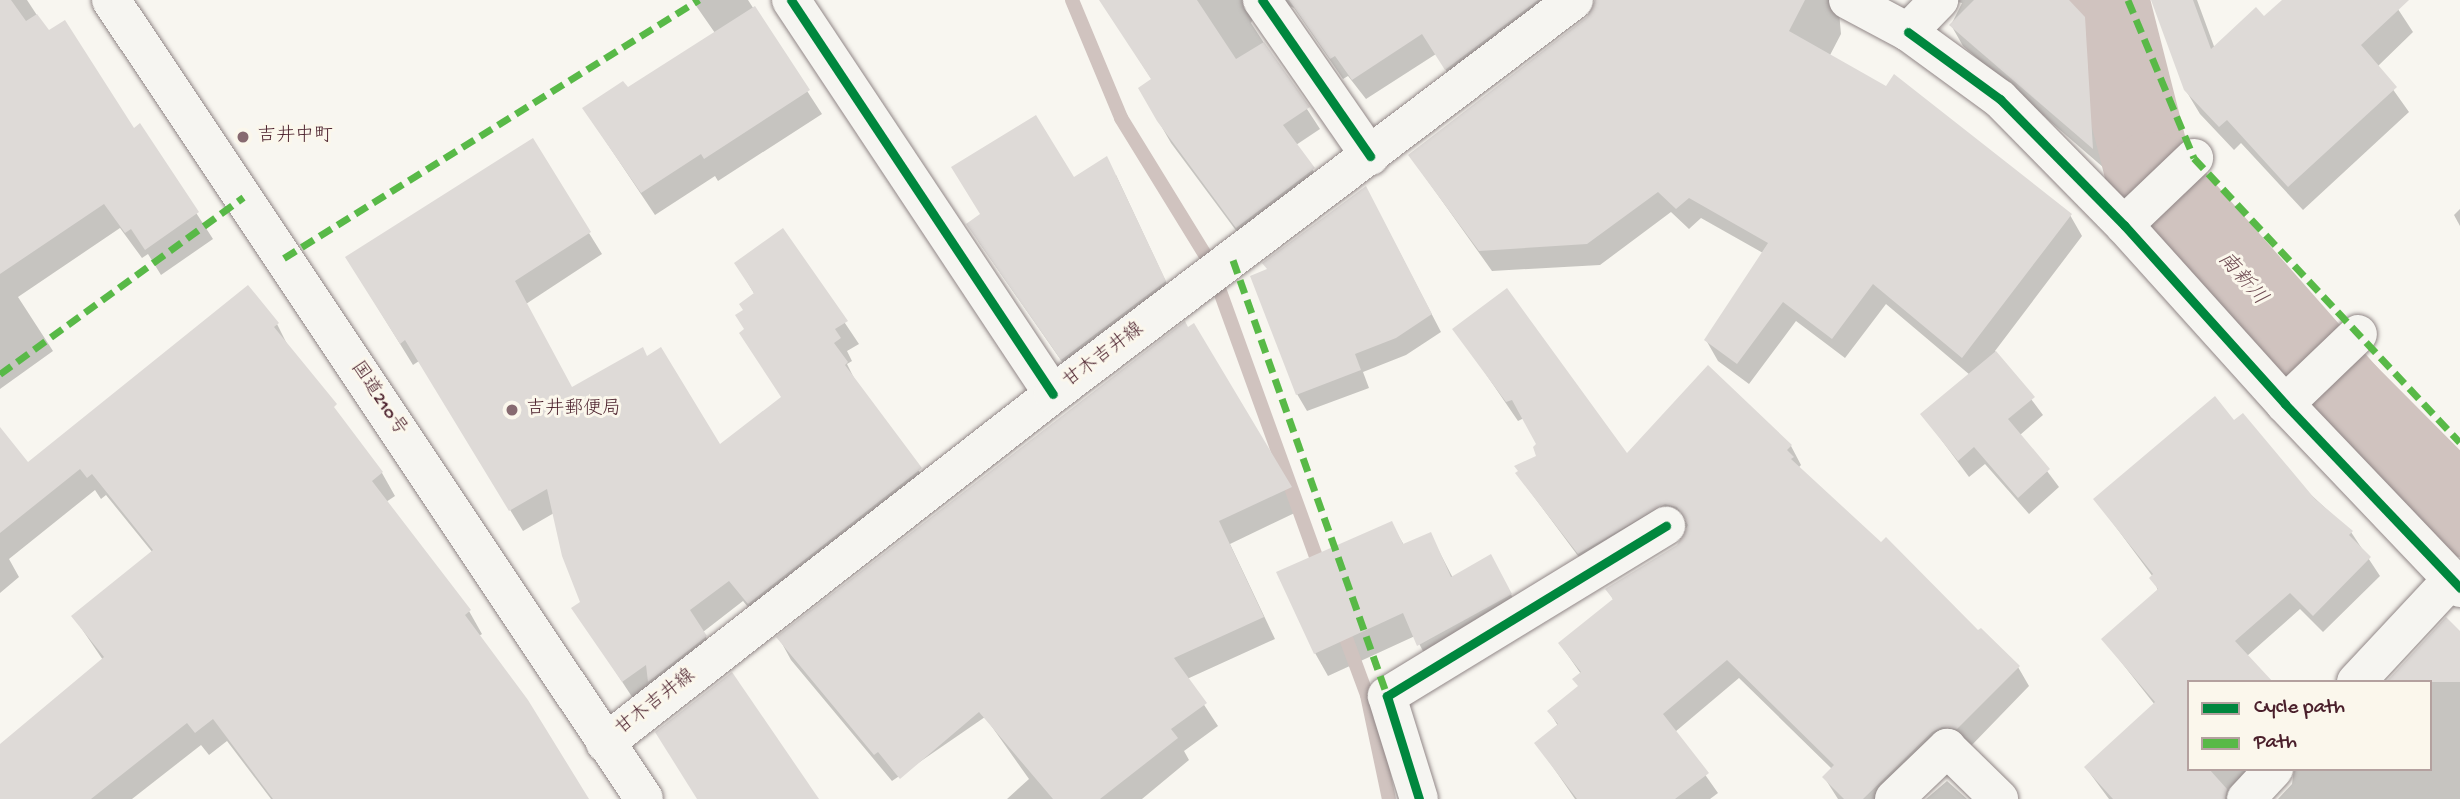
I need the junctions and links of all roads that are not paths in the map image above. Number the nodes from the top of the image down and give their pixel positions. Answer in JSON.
{"nodes":[{"id":1,"x":111,"y":0,"type":"edge"},
{"id":2,"x":791,"y":0,"type":"edge"},
{"id":3,"x":1262,"y":0,"type":"edge"},
{"id":4,"x":1848,"y":0,"type":"edge"},
{"id":5,"x":1939,"y":0,"type":"edge"},
{"id":6,"x":1561,"y":4,"type":"edge"},
{"id":7,"x":1908,"y":32,"type":"junction"},
{"id":8,"x":1370,"y":156,"type":"junction"},
{"id":9,"x":2186,"y":166,"type":"dead end"},
{"id":10,"x":2131,"y":217,"type":"junction"},
{"id":11,"x":2353,"y":339,"type":"dead end"},
{"id":12,"x":1053,"y":394,"type":"junction"},
{"id":13,"x":2293,"y":396,"type":"junction"},
{"id":14,"x":1666,"y":526,"type":"dead end"},
{"id":15,"x":2456,"y":583,"type":"edge"},
{"id":16,"x":2358,"y":680,"type":"edge"},
{"id":17,"x":605,"y":743,"type":"junction"},
{"id":18,"x":2272,"y":771,"type":"edge"},
{"id":19,"x":644,"y":799,"type":"edge"},
{"id":20,"x":1419,"y":799,"type":"edge"},
{"id":21,"x":1894,"y":799,"type":"edge"},
{"id":22,"x":1998,"y":799,"type":"edge"},
{"id":23,"x":2246,"y":799,"type":"edge"}],
"edges":[{"from":1,"to":17,"type":"main road","name":"国道210号"},
{"from":2,"to":12,"type":"main road"},
{"from":3,"to":8,"type":"main road"},
{"from":4,"to":7,"type":"main road"},
{"from":5,"to":7,"type":"main road"},
{"from":6,"to":8,"type":"main road","name":"甘木吉井線"},
{"from":7,"to":10,"type":"main road"},
{"from":8,"to":12,"type":"main road","name":"甘木吉井線"},
{"from":9,"to":10,"type":"main road"},
{"from":10,"to":13,"type":"main road"},
{"from":11,"to":13,"type":"main road"},
{"from":12,"to":17,"type":"main road","name":"甘木吉井線"},
{"from":13,"to":15,"type":"main road"},
{"from":14,"to":20,"type":"main road"},
{"from":15,"to":16,"type":"main road"},
{"from":17,"to":19,"type":"main road","name":"国道210号"},
{"from":18,"to":23,"type":"main road"},
{"from":21,"to":22,"type":"main road"}]}
